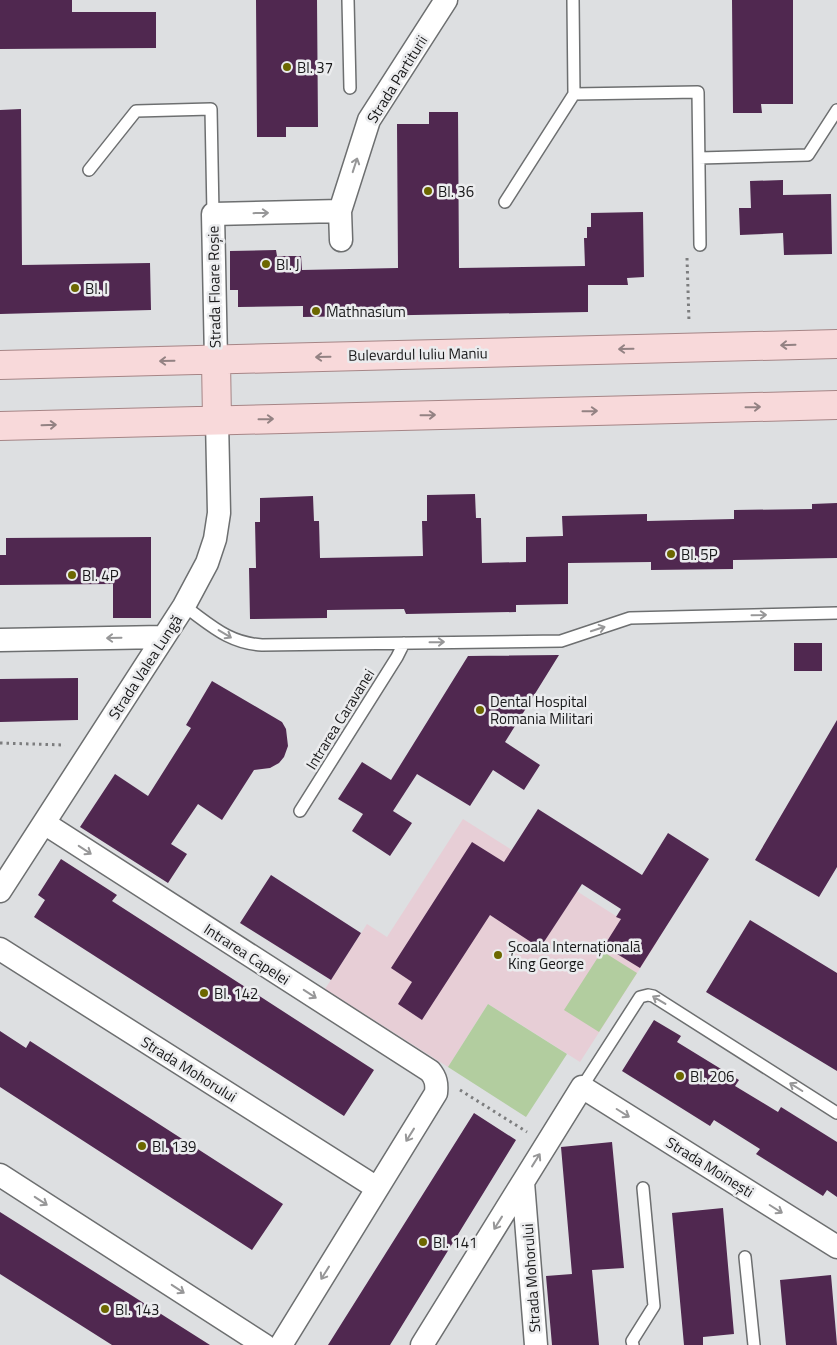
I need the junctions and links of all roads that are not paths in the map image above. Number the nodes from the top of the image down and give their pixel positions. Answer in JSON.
{"nodes":[{"id":1,"x":348,"y":0,"type":"edge"},
{"id":2,"x":446,"y":0,"type":"edge"},
{"id":3,"x":573,"y":0,"type":"edge"},
{"id":4,"x":350,"y":88,"type":"dead end"},
{"id":5,"x":574,"y":94,"type":"junction"},
{"id":6,"x":837,"y":110,"type":"edge"},
{"id":7,"x":699,"y":158,"type":"junction"},
{"id":8,"x":89,"y":170,"type":"dead end"},
{"id":9,"x":505,"y":202,"type":"dead end"},
{"id":10,"x":340,"y":211,"type":"junction"},
{"id":11,"x":213,"y":214,"type":"junction"},
{"id":12,"x":340,"y":240,"type":"dead end"},
{"id":13,"x":700,"y":245,"type":"road end"},
{"id":14,"x":837,"y":344,"type":"edge"},
{"id":15,"x":216,"y":360,"type":"junction"},
{"id":16,"x":0,"y":365,"type":"edge"},
{"id":17,"x":837,"y":405,"type":"edge"},
{"id":18,"x":217,"y":420,"type":"junction"},
{"id":19,"x":0,"y":426,"type":"edge"},
{"id":20,"x":184,"y":606,"type":"junction"},
{"id":21,"x":837,"y":613,"type":"edge"},
{"id":22,"x":163,"y":638,"type":"junction"},
{"id":23,"x":0,"y":640,"type":"edge"},
{"id":24,"x":404,"y":643,"type":"junction"},
{"id":25,"x":300,"y":811,"type":"dead end"},
{"id":26,"x":44,"y":824,"type":"junction"},
{"id":27,"x":3,"y":882,"type":"edge"},
{"id":28,"x":0,"y":949,"type":"edge"},
{"id":29,"x":582,"y":1087,"type":"junction"},
{"id":30,"x":837,"y":1113,"type":"edge"},
{"id":31,"x":0,"y":1175,"type":"edge"},
{"id":32,"x":523,"y":1182,"type":"junction"},
{"id":33,"x":378,"y":1188,"type":"junction"},
{"id":34,"x":643,"y":1188,"type":"dead end"},
{"id":35,"x":837,"y":1247,"type":"edge"},
{"id":36,"x":746,"y":1257,"type":"dead end"},
{"id":37,"x":429,"y":1343,"type":"edge"},
{"id":38,"x":264,"y":1345,"type":"edge"},
{"id":39,"x":282,"y":1345,"type":"edge"},
{"id":40,"x":536,"y":1345,"type":"edge"},
{"id":41,"x":632,"y":1345,"type":"edge"},
{"id":42,"x":754,"y":1345,"type":"edge"}],
"edges":[{"from":1,"to":4,"type":"lane"},
{"from":10,"to":2,"type":"street","name":"Strada Partiturii","one_way":true},
{"from":3,"to":5,"type":"lane"},
{"from":5,"to":7,"type":"lane"},
{"from":5,"to":9,"type":"lane"},
{"from":6,"to":7,"type":"lane"},
{"from":7,"to":13,"type":"lane"},
{"from":8,"to":11,"type":"lane"},
{"from":11,"to":10,"type":"street","one_way":true},
{"from":10,"to":12,"type":"street","name":"Strada Partiturii"},
{"from":11,"to":15,"type":"street","name":"Strada Floare Roșie"},
{"from":14,"to":15,"type":"main road","name":"Bulevardul Iuliu Maniu","one_way":true},
{"from":15,"to":16,"type":"main road","name":"Bulevardul Iuliu Maniu","one_way":true},
{"from":15,"to":18,"type":"main road"},
{"from":18,"to":17,"type":"main road","one_way":true},
{"from":19,"to":18,"type":"main road","one_way":true},
{"from":18,"to":20,"type":"street","name":"Strada Valea Lungă"},
{"from":20,"to":22,"type":"street","name":"Strada Valea Lungă"},
{"from":20,"to":24,"type":"lane","one_way":true},
{"from":24,"to":21,"type":"lane","one_way":true},
{"from":22,"to":23,"type":"street","one_way":true},
{"from":22,"to":26,"type":"street","name":"Strada Valea Lungă"},
{"from":24,"to":25,"type":"lane","name":"Intrarea Caravanei"},
{"from":26,"to":27,"type":"street","name":"Strada Valea Lungă"},
{"from":26,"to":33,"type":"street","name":"Intrarea Capelei","one_way":true},
{"from":28,"to":33,"type":"street","name":"Strada Mohorului"},
{"from":30,"to":29,"type":"lane","one_way":true},
{"from":32,"to":29,"type":"street","name":"Strada Mohorului","one_way":true},
{"from":29,"to":35,"type":"street","name":"Strada Moinești","one_way":true},
{"from":31,"to":38,"type":"street","one_way":true},
{"from":32,"to":37,"type":"street","name":"Strada Mohorului","one_way":true},
{"from":32,"to":40,"type":"street","name":"Strada Mohorului"},
{"from":33,"to":39,"type":"street","one_way":true},
{"from":34,"to":41,"type":"lane"},
{"from":36,"to":42,"type":"lane"}]}
